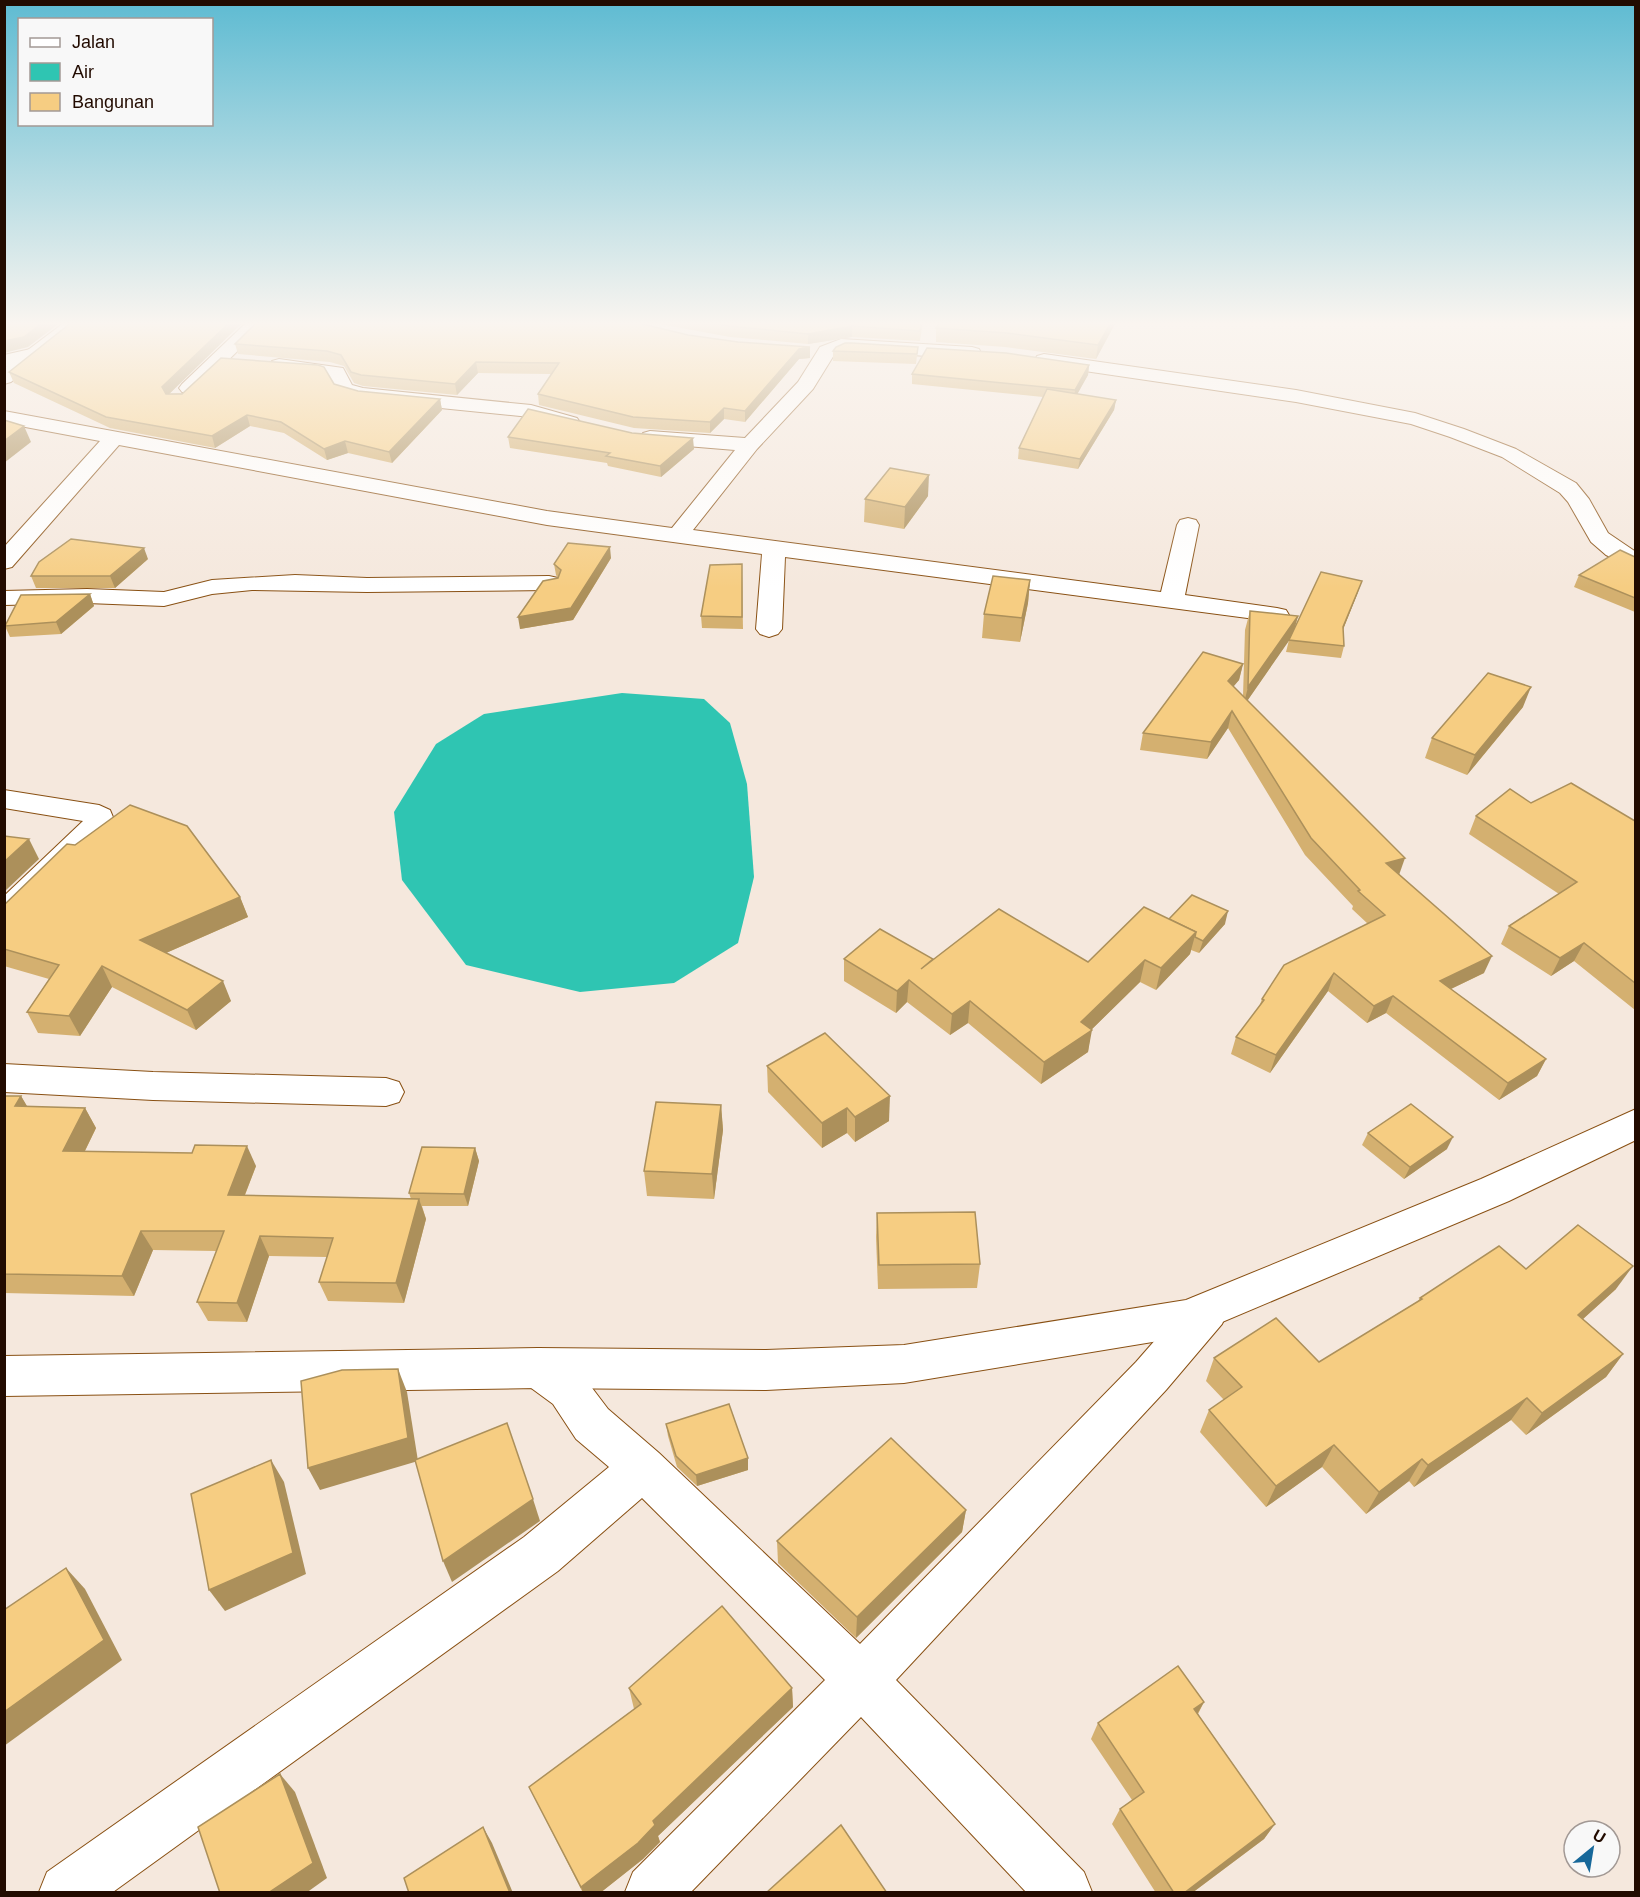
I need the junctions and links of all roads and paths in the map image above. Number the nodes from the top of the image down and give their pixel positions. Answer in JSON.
{"nodes":[{"id":1,"x":526,"y":411,"type":"edge"},
{"id":2,"x":782,"y":411,"type":"edge"},
{"id":3,"x":1371,"y":411,"type":"edge"},
{"id":4,"x":4,"y":417,"type":"edge"},
{"id":5,"x":587,"y":425,"type":"edge"},
{"id":6,"x":634,"y":436,"type":"edge"},
{"id":7,"x":115,"y":437,"type":"junction"},
{"id":8,"x":750,"y":445,"type":"junction"},
{"id":9,"x":1188,"y":525,"type":"dead end"},
{"id":10,"x":677,"y":537,"type":"junction"},
{"id":11,"x":774,"y":550,"type":"junction"},
{"id":12,"x":4,"y":562,"type":"edge"},
{"id":13,"x":1635,"y":562,"type":"edge"},
{"id":14,"x":549,"y":583,"type":"edge"},
{"id":15,"x":4,"y":598,"type":"edge"},
{"id":16,"x":1172,"y":600,"type":"junction"},
{"id":17,"x":1277,"y":615,"type":"edge"},
{"id":18,"x":769,"y":629,"type":"dead end"},
{"id":19,"x":4,"y":799,"type":"edge"},
{"id":20,"x":4,"y":915,"type":"edge"},
{"id":21,"x":4,"y":1078,"type":"edge"},
{"id":22,"x":386,"y":1092,"type":"dead end"},
{"id":23,"x":1635,"y":1123,"type":"edge"},
{"id":24,"x":1207,"y":1311,"type":"junction"},
{"id":25,"x":538,"y":1368,"type":"junction"},
{"id":26,"x":4,"y":1376,"type":"edge"},
{"id":27,"x":643,"y":1468,"type":"junction"},
{"id":28,"x":861,"y":1680,"type":"junction"},
{"id":29,"x":67,"y":1893,"type":"edge"},
{"id":30,"x":653,"y":1893,"type":"edge"},
{"id":31,"x":1064,"y":1893,"type":"edge"}],
"edges":[{"from":1,"to":5,"type":"street"},
{"from":2,"to":8,"type":"street"},
{"from":3,"to":13,"type":"street"},
{"from":4,"to":7,"type":"street"},
{"from":6,"to":8,"type":"street"},
{"from":7,"to":10,"type":"street"},
{"from":7,"to":12,"type":"street"},
{"from":8,"to":10,"type":"street"},
{"from":9,"to":16,"type":"street"},
{"from":10,"to":11,"type":"street"},
{"from":11,"to":16,"type":"street"},
{"from":11,"to":18,"type":"street"},
{"from":14,"to":15,"type":"street"},
{"from":16,"to":17,"type":"street"},
{"from":19,"to":20,"type":"street"},
{"from":21,"to":22,"type":"street"},
{"from":23,"to":24,"type":"street"},
{"from":24,"to":25,"type":"street"},
{"from":24,"to":28,"type":"street"},
{"from":25,"to":26,"type":"street"},
{"from":25,"to":27,"type":"street"},
{"from":27,"to":28,"type":"street"},
{"from":27,"to":29,"type":"street"},
{"from":28,"to":30,"type":"street"},
{"from":28,"to":31,"type":"street"}]}
